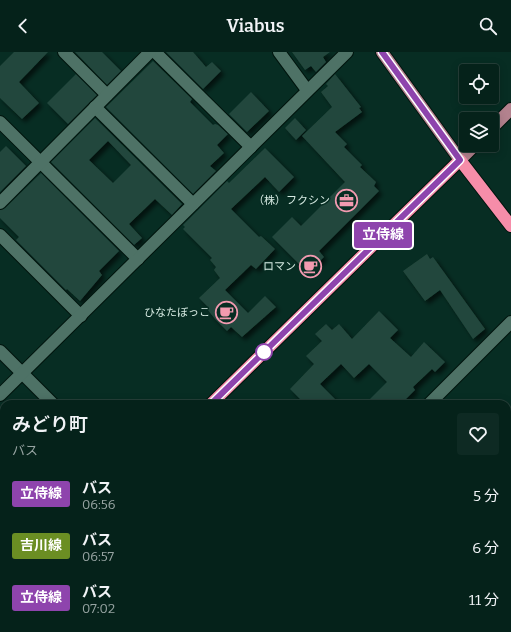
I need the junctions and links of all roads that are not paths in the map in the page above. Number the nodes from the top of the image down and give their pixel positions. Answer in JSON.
{"nodes":[{"id":1,"x":64,"y":52,"type":"edge"},
{"id":2,"x":150,"y":52,"type":"edge"},
{"id":3,"x":155,"y":52,"type":"edge"},
{"id":4,"x":279,"y":52,"type":"edge"},
{"id":5,"x":347,"y":52,"type":"edge"},
{"id":6,"x":382,"y":52,"type":"edge"},
{"id":7,"x":307,"y":90,"type":"junction"},
{"id":8,"x":107,"y":95,"type":"junction"},
{"id":9,"x":95,"y":107,"type":"junction"},
{"id":10,"x":511,"y":109,"type":"edge"},
{"id":11,"x":499,"y":121,"type":"edge"},
{"id":12,"x":0,"y":122,"type":"edge"},
{"id":13,"x":251,"y":147,"type":"junction"},
{"id":14,"x":468,"y":152,"type":"edge"},
{"id":15,"x":460,"y":160,"type":"junction"},
{"id":16,"x":40,"y":162,"type":"junction"},
{"id":17,"x":0,"y":203,"type":"edge"},
{"id":18,"x":193,"y":204,"type":"junction"},
{"id":19,"x":511,"y":226,"type":"edge"},
{"id":20,"x":0,"y":235,"type":"edge"},
{"id":21,"x":138,"y":259,"type":"junction"},
{"id":22,"x":80,"y":316,"type":"junction"},
{"id":23,"x":511,"y":322,"type":"edge"},
{"id":24,"x":0,"y":351,"type":"edge"},
{"id":25,"x":22,"y":373,"type":"junction"},
{"id":26,"x":0,"y":395,"type":"edge"},
{"id":27,"x":49,"y":400,"type":"edge"},
{"id":28,"x":215,"y":400,"type":"edge"},
{"id":29,"x":433,"y":400,"type":"edge"}],
"edges":[{"from":1,"to":8,"type":"street"},
{"from":2,"to":8,"type":"street"},
{"from":3,"to":13,"type":"street"},
{"from":4,"to":7,"type":"street"},
{"from":5,"to":7,"type":"street"},
{"from":6,"to":15,"type":"main road"},
{"from":7,"to":13,"type":"street"},
{"from":8,"to":9,"type":"street"},
{"from":9,"to":16,"type":"street"},
{"from":9,"to":18,"type":"street"},
{"from":10,"to":11,"type":"main road"},
{"from":12,"to":16,"type":"street"},
{"from":13,"to":18,"type":"street"},
{"from":14,"to":15,"type":"main road"},
{"from":15,"to":19,"type":"highway"},
{"from":15,"to":28,"type":"highway"},
{"from":16,"to":17,"type":"street"},
{"from":16,"to":21,"type":"street"},
{"from":18,"to":21,"type":"street"},
{"from":20,"to":22,"type":"street"},
{"from":21,"to":22,"type":"street"},
{"from":22,"to":25,"type":"street"},
{"from":23,"to":29,"type":"street"},
{"from":24,"to":25,"type":"street"},
{"from":25,"to":26,"type":"street"},
{"from":25,"to":27,"type":"street"}]}
